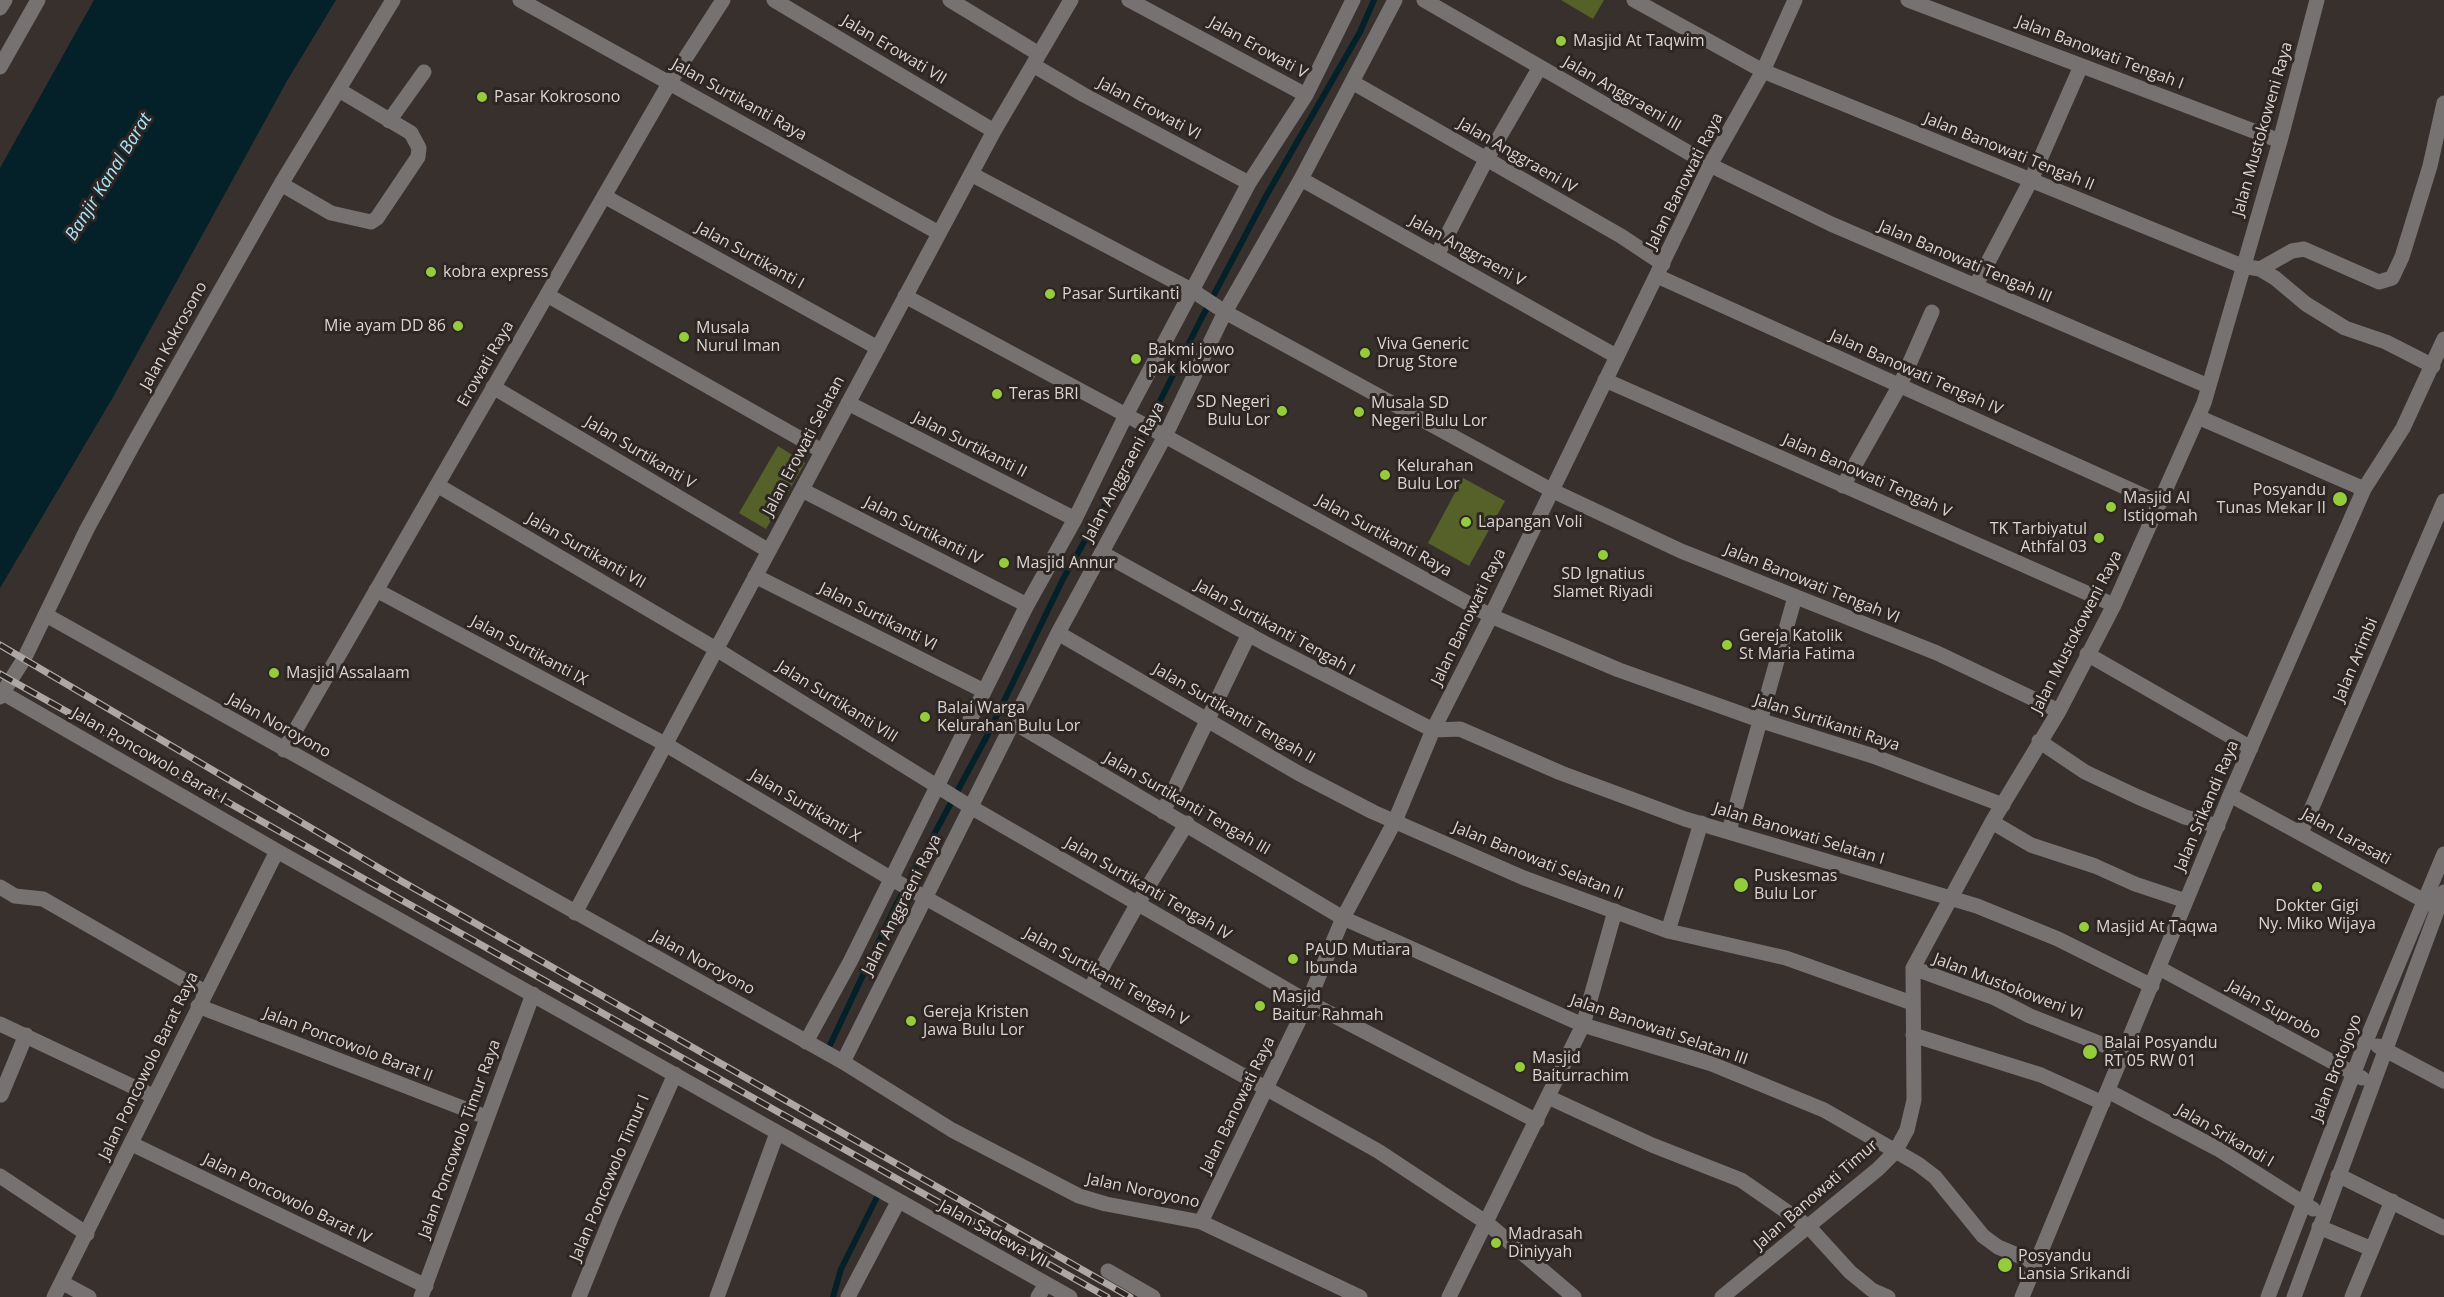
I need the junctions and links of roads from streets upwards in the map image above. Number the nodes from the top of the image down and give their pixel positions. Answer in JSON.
{"nodes":[{"id":1,"x":5,"y":0,"type":"edge"},
{"id":2,"x":38,"y":0,"type":"edge"},
{"id":3,"x":393,"y":0,"type":"edge"},
{"id":4,"x":520,"y":0,"type":"edge"},
{"id":5,"x":723,"y":0,"type":"edge"},
{"id":6,"x":774,"y":0,"type":"edge"},
{"id":7,"x":950,"y":0,"type":"edge"},
{"id":8,"x":1071,"y":0,"type":"edge"},
{"id":9,"x":1129,"y":0,"type":"edge"},
{"id":10,"x":1395,"y":0,"type":"edge"},
{"id":11,"x":1424,"y":0,"type":"edge"},
{"id":12,"x":1634,"y":0,"type":"edge"},
{"id":13,"x":1796,"y":0,"type":"edge"},
{"id":14,"x":1908,"y":0,"type":"edge"},
{"id":15,"x":2317,"y":0,"type":"edge"},
{"id":16,"x":1348,"y":2,"type":"edge"},
{"id":17,"x":0,"y":8,"type":"edge"},
{"id":18,"x":1036,"y":60,"type":"junction"},
{"id":19,"x":2081,"y":66,"type":"junction"},
{"id":20,"x":0,"y":67,"type":"edge"},
{"id":21,"x":1540,"y":67,"type":"junction"},
{"id":22,"x":1763,"y":71,"type":"junction"},
{"id":23,"x":424,"y":72,"type":"dead end"},
{"id":24,"x":670,"y":81,"type":"junction"},
{"id":25,"x":1352,"y":82,"type":"junction"},
{"id":26,"x":339,"y":90,"type":"junction"},
{"id":27,"x":1306,"y":95,"type":"junction"},
{"id":28,"x":2444,"y":103,"type":"edge"},
{"id":29,"x":389,"y":121,"type":"junction"},
{"id":30,"x":994,"y":131,"type":"junction"},
{"id":31,"x":2280,"y":141,"type":"junction"},
{"id":32,"x":1486,"y":160,"type":"junction"},
{"id":33,"x":1710,"y":165,"type":"junction"},
{"id":34,"x":971,"y":174,"type":"junction"},
{"id":35,"x":1300,"y":179,"type":"junction"},
{"id":36,"x":2031,"y":180,"type":"junction"},
{"id":37,"x":1249,"y":183,"type":"junction"},
{"id":38,"x":281,"y":184,"type":"junction"},
{"id":39,"x":604,"y":196,"type":"junction"},
{"id":40,"x":939,"y":233,"type":"junction"},
{"id":41,"x":1437,"y":255,"type":"junction"},
{"id":42,"x":2242,"y":266,"type":"junction"},
{"id":43,"x":2260,"y":269,"type":"junction"},
{"id":44,"x":1660,"y":270,"type":"junction"},
{"id":45,"x":1976,"y":285,"type":"junction"},
{"id":46,"x":1195,"y":293,"type":"junction"},
{"id":47,"x":547,"y":295,"type":"junction"},
{"id":48,"x":905,"y":296,"type":"junction"},
{"id":49,"x":1221,"y":309,"type":"junction"},
{"id":50,"x":1932,"y":312,"type":"dead end"},
{"id":51,"x":2444,"y":339,"type":"edge"},
{"id":52,"x":878,"y":348,"type":"junction"},
{"id":53,"x":1616,"y":356,"type":"junction"},
{"id":54,"x":2433,"y":366,"type":"junction"},
{"id":55,"x":1605,"y":380,"type":"junction"},
{"id":56,"x":1900,"y":385,"type":"junction"},
{"id":57,"x":2208,"y":386,"type":"junction"},
{"id":58,"x":493,"y":387,"type":"junction"},
{"id":59,"x":848,"y":403,"type":"junction"},
{"id":60,"x":1130,"y":417,"type":"junction"},
{"id":61,"x":2198,"y":417,"type":"junction"},
{"id":62,"x":1162,"y":434,"type":"junction"},
{"id":63,"x":822,"y":451,"type":"junction"},
{"id":64,"x":437,"y":485,"type":"junction"},
{"id":65,"x":1843,"y":486,"type":"junction"},
{"id":66,"x":2364,"y":489,"type":"junction"},
{"id":67,"x":802,"y":490,"type":"junction"},
{"id":68,"x":1551,"y":490,"type":"junction"},
{"id":69,"x":2444,"y":501,"type":"edge"},
{"id":70,"x":2160,"y":503,"type":"junction"},
{"id":71,"x":1075,"y":519,"type":"junction"},
{"id":72,"x":769,"y":550,"type":"junction"},
{"id":73,"x":1102,"y":553,"type":"junction"},
{"id":74,"x":755,"y":576,"type":"junction"},
{"id":75,"x":376,"y":590,"type":"junction"},
{"id":76,"x":1795,"y":597,"type":"junction"},
{"id":77,"x":1027,"y":604,"type":"junction"},
{"id":78,"x":2114,"y":605,"type":"junction"},
{"id":79,"x":46,"y":615,"type":"junction"},
{"id":80,"x":1491,"y":616,"type":"junction"},
{"id":81,"x":1058,"y":633,"type":"junction"},
{"id":82,"x":1249,"y":634,"type":"junction"},
{"id":83,"x":716,"y":649,"type":"junction"},
{"id":84,"x":2087,"y":654,"type":"junction"},
{"id":85,"x":984,"y":691,"type":"junction"},
{"id":86,"x":2,"y":695,"type":"edge"},
{"id":87,"x":2059,"y":711,"type":"junction"},
{"id":88,"x":1207,"y":720,"type":"junction"},
{"id":89,"x":1762,"y":721,"type":"junction"},
{"id":90,"x":1013,"y":722,"type":"junction"},
{"id":91,"x":1433,"y":730,"type":"junction"},
{"id":92,"x":2039,"y":741,"type":"junction"},
{"id":93,"x":665,"y":744,"type":"junction"},
{"id":94,"x":2251,"y":748,"type":"junction"},
{"id":95,"x":284,"y":750,"type":"junction"},
{"id":96,"x":941,"y":788,"type":"junction"},
{"id":97,"x":2230,"y":795,"type":"junction"},
{"id":98,"x":2003,"y":805,"type":"junction"},
{"id":99,"x":970,"y":807,"type":"junction"},
{"id":100,"x":1163,"y":812,"type":"junction"},
{"id":101,"x":1395,"y":821,"type":"junction"},
{"id":102,"x":1992,"y":822,"type":"junction"},
{"id":103,"x":1187,"y":823,"type":"junction"},
{"id":104,"x":1701,"y":823,"type":"junction"},
{"id":105,"x":2218,"y":826,"type":"junction"},
{"id":106,"x":1728,"y":831,"type":"junction"},
{"id":107,"x":2301,"y":833,"type":"junction"},
{"id":108,"x":277,"y":851,"type":"junction"},
{"id":109,"x":2444,"y":854,"type":"edge"},
{"id":110,"x":894,"y":880,"type":"junction"},
{"id":111,"x":0,"y":887,"type":"edge"},
{"id":112,"x":2444,"y":892,"type":"edge"},
{"id":113,"x":922,"y":894,"type":"junction"},
{"id":114,"x":1952,"y":898,"type":"junction"},
{"id":115,"x":2187,"y":902,"type":"junction"},
{"id":116,"x":1138,"y":903,"type":"junction"},
{"id":117,"x":2435,"y":906,"type":"edge"},
{"id":118,"x":1615,"y":911,"type":"junction"},
{"id":119,"x":575,"y":913,"type":"junction"},
{"id":120,"x":1344,"y":918,"type":"junction"},
{"id":121,"x":1668,"y":931,"type":"junction"},
{"id":122,"x":2159,"y":968,"type":"junction"},
{"id":123,"x":1913,"y":969,"type":"junction"},
{"id":124,"x":2152,"y":986,"type":"junction"},
{"id":125,"x":1090,"y":989,"type":"junction"},
{"id":126,"x":205,"y":992,"type":"junction"},
{"id":127,"x":533,"y":994,"type":"junction"},
{"id":128,"x":1308,"y":1002,"type":"junction"},
{"id":129,"x":1912,"y":1003,"type":"junction"},
{"id":130,"x":198,"y":1006,"type":"junction"},
{"id":131,"x":0,"y":1024,"type":"edge"},
{"id":132,"x":1583,"y":1025,"type":"junction"},
{"id":133,"x":26,"y":1035,"type":"junction"},
{"id":134,"x":1913,"y":1035,"type":"junction"},
{"id":135,"x":2366,"y":1041,"type":"junction"},
{"id":136,"x":806,"y":1042,"type":"junction"},
{"id":137,"x":2385,"y":1050,"type":"junction"},
{"id":138,"x":2124,"y":1053,"type":"junction"},
{"id":139,"x":843,"y":1062,"type":"junction"},
{"id":140,"x":675,"y":1074,"type":"junction"},
{"id":141,"x":2353,"y":1074,"type":"junction"},
{"id":142,"x":2444,"y":1082,"type":"edge"},
{"id":143,"x":2373,"y":1083,"type":"junction"},
{"id":144,"x":1267,"y":1089,"type":"junction"},
{"id":145,"x":1,"y":1095,"type":"edge"},
{"id":146,"x":153,"y":1096,"type":"junction"},
{"id":147,"x":1548,"y":1097,"type":"junction"},
{"id":148,"x":2105,"y":1097,"type":"junction"},
{"id":149,"x":486,"y":1117,"type":"junction"},
{"id":150,"x":1537,"y":1121,"type":"junction"},
{"id":151,"x":777,"y":1132,"type":"junction"},
{"id":152,"x":132,"y":1144,"type":"junction"},
{"id":153,"x":1895,"y":1152,"type":"junction"},
{"id":154,"x":2338,"y":1175,"type":"junction"},
{"id":155,"x":0,"y":1176,"type":"edge"},
{"id":156,"x":2392,"y":1201,"type":"junction"},
{"id":157,"x":898,"y":1202,"type":"junction"},
{"id":158,"x":2304,"y":1204,"type":"junction"},
{"id":159,"x":2321,"y":1221,"type":"junction"},
{"id":160,"x":1201,"y":1222,"type":"junction"},
{"id":161,"x":1487,"y":1223,"type":"junction"},
{"id":162,"x":1809,"y":1227,"type":"junction"},
{"id":163,"x":2444,"y":1228,"type":"edge"},
{"id":164,"x":87,"y":1234,"type":"junction"},
{"id":165,"x":2372,"y":1249,"type":"junction"},
{"id":166,"x":2036,"y":1263,"type":"junction"},
{"id":167,"x":1108,"y":1271,"type":"dead end"},
{"id":168,"x":63,"y":1283,"type":"junction"},
{"id":169,"x":1042,"y":1290,"type":"edge"},
{"id":170,"x":423,"y":1292,"type":"edge"},
{"id":171,"x":853,"y":1295,"type":"edge"},
{"id":172,"x":54,"y":1297,"type":"edge"},
{"id":173,"x":89,"y":1297,"type":"edge"},
{"id":174,"x":579,"y":1297,"type":"edge"},
{"id":175,"x":717,"y":1297,"type":"edge"},
{"id":176,"x":1070,"y":1297,"type":"edge"},
{"id":177,"x":1153,"y":1297,"type":"edge"},
{"id":178,"x":1360,"y":1297,"type":"edge"},
{"id":179,"x":1449,"y":1297,"type":"edge"},
{"id":180,"x":1574,"y":1297,"type":"edge"},
{"id":181,"x":1725,"y":1297,"type":"edge"},
{"id":182,"x":1888,"y":1297,"type":"edge"},
{"id":183,"x":2022,"y":1297,"type":"edge"},
{"id":184,"x":2268,"y":1297,"type":"edge"},
{"id":185,"x":2294,"y":1297,"type":"edge"},
{"id":186,"x":2352,"y":1297,"type":"edge"}],
"edges":[{"from":1,"to":17,"type":"street"},
{"from":2,"to":20,"type":"street"},
{"from":3,"to":26,"type":"street","name":"Jalan Kokrosono"},
{"from":4,"to":24,"type":"street","name":"Jalan Surtikanti Raya"},
{"from":5,"to":24,"type":"street","name":"Erowati Raya"},
{"from":6,"to":30,"type":"street","name":"Jalan Erowati VII"},
{"from":7,"to":18,"type":"street","name":"Jalan Erowati VI"},
{"from":8,"to":18,"type":"street","name":"Jalan Erowati Selatan"},
{"from":9,"to":27,"type":"street","name":"Jalan Erowati V"},
{"from":10,"to":25,"type":"street","name":"Jalan Anggraeni Raya"},
{"from":11,"to":21,"type":"street","name":"Jalan Anggraeni III"},
{"from":12,"to":22,"type":"street","name":"Jalan Banowati Tengah II"},
{"from":13,"to":22,"type":"street","name":"Jalan Banowati Raya"},
{"from":14,"to":19,"type":"street","name":"Jalan Banowati Tengah I"},
{"from":15,"to":31,"type":"street","name":"Jalan Mustokoweni Raya"},
{"from":16,"to":27,"type":"street","name":"Jalan Anggraeni Raya"},
{"from":18,"to":30,"type":"street","name":"Jalan Erowati Selatan"},
{"from":18,"to":37,"type":"street","name":"Jalan Erowati VI"},
{"from":19,"to":31,"type":"street","name":"Jalan Banowati Tengah I"},
{"from":19,"to":36,"type":"street"},
{"from":21,"to":32,"type":"street"},
{"from":21,"to":33,"type":"street","name":"Jalan Anggraeni III"},
{"from":22,"to":33,"type":"street","name":"Jalan Banowati Raya"},
{"from":22,"to":36,"type":"street","name":"Jalan Banowati Tengah II"},
{"from":23,"to":29,"type":"street"},
{"from":24,"to":39,"type":"street","name":"Erowati Raya"},
{"from":24,"to":40,"type":"street","name":"Jalan Surtikanti Raya"},
{"from":25,"to":32,"type":"street","name":"Jalan Anggraeni IV"},
{"from":25,"to":35,"type":"street","name":"Jalan Anggraeni Raya"},
{"from":26,"to":29,"type":"street"},
{"from":26,"to":38,"type":"street","name":"Jalan Kokrosono"},
{"from":27,"to":37,"type":"street","name":"Jalan Anggraeni Raya"},
{"from":28,"to":43,"type":"street"},
{"from":29,"to":38,"type":"street"},
{"from":30,"to":34,"type":"street","name":"Jalan Erowati Selatan"},
{"from":31,"to":42,"type":"street","name":"Jalan Mustokoweni Raya"},
{"from":32,"to":41,"type":"street"},
{"from":32,"to":44,"type":"street","name":"Jalan Anggraeni IV"},
{"from":33,"to":44,"type":"street","name":"Jalan Banowati Raya"},
{"from":33,"to":45,"type":"street","name":"Jalan Banowati Tengah III"},
{"from":34,"to":40,"type":"street","name":"Jalan Erowati Selatan"},
{"from":34,"to":46,"type":"street"},
{"from":35,"to":41,"type":"street","name":"Jalan Anggraeni V"},
{"from":35,"to":49,"type":"street","name":"Jalan Anggraeni Raya"},
{"from":36,"to":42,"type":"street","name":"Jalan Banowati Tengah II"},
{"from":36,"to":45,"type":"street"},
{"from":37,"to":46,"type":"street","name":"Jalan Anggraeni Raya"},
{"from":38,"to":79,"type":"street","name":"Jalan Kokrosono"},
{"from":39,"to":47,"type":"street","name":"Erowati Raya"},
{"from":39,"to":52,"type":"street","name":"Jalan Surtikanti I"},
{"from":40,"to":48,"type":"street","name":"Jalan Erowati Selatan"},
{"from":41,"to":53,"type":"street","name":"Jalan Anggraeni V"},
{"from":42,"to":43,"type":"street"},
{"from":42,"to":57,"type":"street","name":"Jalan Mustokoweni Raya"},
{"from":43,"to":54,"type":"street"},
{"from":44,"to":53,"type":"street","name":"Jalan Banowati Raya"},
{"from":44,"to":56,"type":"street","name":"Jalan Banowati Tengah IV"},
{"from":45,"to":57,"type":"street","name":"Jalan Banowati Tengah III"},
{"from":46,"to":49,"type":"street"},
{"from":46,"to":60,"type":"street","name":"Jalan Anggraeni Raya"},
{"from":47,"to":58,"type":"street","name":"Erowati Raya"},
{"from":47,"to":63,"type":"street"},
{"from":48,"to":52,"type":"street","name":"Jalan Erowati Selatan"},
{"from":48,"to":60,"type":"street","name":"Jalan Surtikanti Raya"},
{"from":49,"to":62,"type":"street","name":"Jalan Anggraeni Raya"},
{"from":49,"to":68,"type":"street"},
{"from":50,"to":56,"type":"street"},
{"from":51,"to":54,"type":"street","name":"Jalan Srikandi Raya"},
{"from":52,"to":59,"type":"street","name":"Jalan Erowati Selatan"},
{"from":53,"to":55,"type":"street","name":"Jalan Banowati Raya"},
{"from":54,"to":66,"type":"street","name":"Jalan Srikandi Raya"},
{"from":55,"to":65,"type":"street","name":"Jalan Banowati Tengah V"},
{"from":55,"to":68,"type":"street","name":"Jalan Banowati Raya"},
{"from":56,"to":65,"type":"street"},
{"from":56,"to":70,"type":"street","name":"Jalan Banowati Tengah IV"},
{"from":57,"to":61,"type":"street","name":"Jalan Mustokoweni Raya"},
{"from":58,"to":64,"type":"street","name":"Erowati Raya"},
{"from":58,"to":72,"type":"street","name":"Jalan Surtikanti V"},
{"from":59,"to":63,"type":"street","name":"Jalan Erowati Selatan"},
{"from":59,"to":71,"type":"street","name":"Jalan Surtikanti II"},
{"from":60,"to":62,"type":"street","name":"Jalan Surtikanti Raya"},
{"from":60,"to":71,"type":"street","name":"Jalan Anggraeni Raya"},
{"from":61,"to":66,"type":"street"},
{"from":61,"to":70,"type":"street","name":"Jalan Mustokoweni Raya"},
{"from":62,"to":73,"type":"street","name":"Jalan Anggraeni Raya"},
{"from":62,"to":80,"type":"street","name":"Jalan Surtikanti Raya"},
{"from":63,"to":67,"type":"street","name":"Jalan Erowati Selatan"},
{"from":64,"to":75,"type":"street","name":"Erowati Raya"},
{"from":64,"to":83,"type":"street","name":"Jalan Surtikanti VII"},
{"from":65,"to":78,"type":"street","name":"Jalan Banowati Tengah V"},
{"from":66,"to":94,"type":"street","name":"Jalan Srikandi Raya"},
{"from":67,"to":72,"type":"street","name":"Jalan Erowati Selatan"},
{"from":67,"to":77,"type":"street","name":"Jalan Surtikanti IV"},
{"from":68,"to":76,"type":"street","name":"Jalan Banowati Tengah VI"},
{"from":68,"to":80,"type":"street","name":"Jalan Banowati Raya"},
{"from":69,"to":107,"type":"street","name":"Jalan Arimbi"},
{"from":70,"to":78,"type":"street","name":"Jalan Mustokoweni Raya"},
{"from":71,"to":77,"type":"street","name":"Jalan Anggraeni Raya"},
{"from":72,"to":74,"type":"street","name":"Jalan Erowati Selatan"},
{"from":73,"to":81,"type":"street","name":"Jalan Anggraeni Raya"},
{"from":73,"to":82,"type":"street","name":"Jalan Surtikanti Tengah I"},
{"from":74,"to":83,"type":"street","name":"Jalan Erowati Selatan"},
{"from":74,"to":85,"type":"street","name":"Jalan Surtikanti VI"},
{"from":75,"to":93,"type":"street","name":"Jalan Surtikanti IX"},
{"from":75,"to":95,"type":"street","name":"Erowati Raya"},
{"from":76,"to":87,"type":"street","name":"Jalan Banowati Tengah VI"},
{"from":76,"to":89,"type":"street"},
{"from":77,"to":85,"type":"street","name":"Jalan Anggraeni Raya"},
{"from":78,"to":84,"type":"street","name":"Jalan Mustokoweni Raya"},
{"from":79,"to":86,"type":"street","name":"Jalan Kokrosono"},
{"from":79,"to":95,"type":"street","name":"Jalan Noroyono"},
{"from":80,"to":89,"type":"street","name":"Jalan Surtikanti Raya"},
{"from":80,"to":91,"type":"street","name":"Jalan Banowati Raya"},
{"from":81,"to":88,"type":"street","name":"Jalan Surtikanti Tengah II"},
{"from":81,"to":90,"type":"street","name":"Jalan Anggraeni Raya"},
{"from":82,"to":88,"type":"street"},
{"from":82,"to":91,"type":"street","name":"Jalan Surtikanti Tengah I"},
{"from":83,"to":93,"type":"street","name":"Jalan Erowati Selatan"},
{"from":83,"to":96,"type":"street","name":"Jalan Surtikanti VIII"},
{"from":84,"to":87,"type":"street","name":"Jalan Mustokoweni Raya"},
{"from":84,"to":94,"type":"street"},
{"from":85,"to":96,"type":"street","name":"Jalan Anggraeni Raya"},
{"from":86,"to":108,"type":"street","name":"Jalan Poncowolo Barat I"},
{"from":87,"to":92,"type":"street","name":"Jalan Mustokoweni Raya"},
{"from":88,"to":100,"type":"street"},
{"from":88,"to":101,"type":"street","name":"Jalan Surtikanti Tengah II"},
{"from":89,"to":98,"type":"street","name":"Jalan Surtikanti Raya"},
{"from":89,"to":106,"type":"street"},
{"from":90,"to":99,"type":"street","name":"Jalan Anggraeni Raya"},
{"from":90,"to":100,"type":"street","name":"Jalan Surtikanti Tengah III"},
{"from":91,"to":101,"type":"street","name":"Jalan Banowati Raya"},
{"from":91,"to":104,"type":"street","name":"Jalan Banowati Selatan I"},
{"from":92,"to":98,"type":"street","name":"Jalan Mustokoweni Raya"},
{"from":92,"to":105,"type":"street"},
{"from":93,"to":110,"type":"street","name":"Jalan Surtikanti X"},
{"from":93,"to":119,"type":"street","name":"Jalan Erowati Selatan"},
{"from":94,"to":97,"type":"street","name":"Jalan Srikandi Raya"},
{"from":95,"to":119,"type":"street","name":"Jalan Noroyono"},
{"from":96,"to":99,"type":"street","name":"Jalan Surtikanti VIII"},
{"from":96,"to":110,"type":"street","name":"Jalan Anggraeni Raya"},
{"from":97,"to":105,"type":"street","name":"Jalan Srikandi Raya"},
{"from":97,"to":107,"type":"street","name":"Jalan Larasati"},
{"from":98,"to":102,"type":"street","name":"Jalan Banowati Timur"},
{"from":99,"to":113,"type":"street","name":"Jalan Anggraeni Raya"},
{"from":99,"to":116,"type":"street","name":"Jalan Surtikanti Tengah IV"},
{"from":100,"to":103,"type":"street","name":"Jalan Surtikanti Tengah III"},
{"from":101,"to":118,"type":"street","name":"Jalan Banowati Selatan II"},
{"from":101,"to":120,"type":"street","name":"Jalan Banowati Raya"},
{"from":102,"to":114,"type":"street","name":"Jalan Banowati Timur"},
{"from":102,"to":115,"type":"street"},
{"from":103,"to":116,"type":"street"},
{"from":103,"to":120,"type":"street","name":"Jalan Surtikanti Tengah III"},
{"from":104,"to":106,"type":"street","name":"Jalan Banowati Selatan I"},
{"from":104,"to":121,"type":"street"},
{"from":105,"to":115,"type":"street","name":"Jalan Srikandi Raya"},
{"from":106,"to":114,"type":"street","name":"Jalan Banowati Selatan I"},
{"from":107,"to":117,"type":"street","name":"Jalan Larasati"},
{"from":108,"to":126,"type":"street","name":"Jalan Poncowolo Barat Raya"},
{"from":108,"to":127,"type":"street"},
{"from":109,"to":117,"type":"street","name":"Jalan Brotojoyo"},
{"from":110,"to":113,"type":"street","name":"Jalan Surtikanti X"},
{"from":110,"to":136,"type":"street","name":"Jalan Anggraeni Raya"},
{"from":111,"to":126,"type":"street"},
{"from":112,"to":117,"type":"street","name":"Jalan Brotojoyo"},
{"from":113,"to":125,"type":"street","name":"Jalan Surtikanti Tengah V"},
{"from":113,"to":139,"type":"street","name":"Jalan Anggraeni Raya"},
{"from":114,"to":123,"type":"street","name":"Jalan Banowati Timur"},
{"from":114,"to":124,"type":"street","name":"Jalan Banowati Selatan I"},
{"from":115,"to":122,"type":"street","name":"Jalan Srikandi Raya"},
{"from":116,"to":125,"type":"street"},
{"from":116,"to":128,"type":"street","name":"Jalan Surtikanti Tengah IV"},
{"from":117,"to":135,"type":"street","name":"Jalan Brotojoyo"},
{"from":117,"to":137,"type":"street","name":"Jalan Brotojoyo"},
{"from":118,"to":121,"type":"street","name":"Jalan Banowati Selatan II"},
{"from":118,"to":132,"type":"street"},
{"from":119,"to":136,"type":"street","name":"Jalan Noroyono"},
{"from":120,"to":128,"type":"street","name":"Jalan Banowati Raya"},
{"from":120,"to":132,"type":"street","name":"Jalan Banowati Selatan III"},
{"from":121,"to":129,"type":"street","name":"Jalan Banowati Selatan II"},
{"from":122,"to":124,"type":"street","name":"Jalan Srikandi Raya"},
{"from":122,"to":141,"type":"street","name":"Jalan Suprobo"},
{"from":123,"to":129,"type":"street","name":"Jalan Banowati Timur"},
{"from":123,"to":138,"type":"street","name":"Jalan Mustokoweni VI"},
{"from":124,"to":138,"type":"street","name":"Jalan Srikandi Raya"},
{"from":125,"to":144,"type":"street","name":"Jalan Surtikanti Tengah V"},
{"from":126,"to":130,"type":"street","name":"Jalan Poncowolo Barat Raya"},
{"from":127,"to":140,"type":"street"},
{"from":127,"to":149,"type":"street","name":"Jalan Poncowolo Timur Raya"},
{"from":128,"to":144,"type":"street","name":"Jalan Banowati Raya"},
{"from":128,"to":150,"type":"street","name":"Jalan Surtikanti Tengah IV"},
{"from":129,"to":134,"type":"street","name":"Jalan Banowati Timur"},
{"from":130,"to":146,"type":"street","name":"Jalan Poncowolo Barat Raya"},
{"from":130,"to":149,"type":"street","name":"Jalan Poncowolo Barat II"},
{"from":131,"to":133,"type":"street"},
{"from":132,"to":147,"type":"street"},
{"from":132,"to":153,"type":"street","name":"Jalan Banowati Selatan III"},
{"from":133,"to":145,"type":"street"},
{"from":133,"to":146,"type":"street"},
{"from":134,"to":148,"type":"street","name":"Jalan Srikandi I"},
{"from":134,"to":153,"type":"street","name":"Jalan Banowati Timur"},
{"from":135,"to":137,"type":"street"},
{"from":135,"to":141,"type":"street","name":"Jalan Brotojoyo"},
{"from":136,"to":139,"type":"street","name":"Jalan Noroyono"},
{"from":137,"to":142,"type":"street"},
{"from":137,"to":143,"type":"street","name":"Jalan Brotojoyo"},
{"from":138,"to":148,"type":"street","name":"Jalan Srikandi Raya"},
{"from":139,"to":160,"type":"street","name":"Jalan Noroyono"},
{"from":140,"to":151,"type":"street"},
{"from":140,"to":174,"type":"street","name":"Jalan Poncowolo Timur I"},
{"from":141,"to":143,"type":"street","name":"Jalan Suprobo"},
{"from":141,"to":158,"type":"street","name":"Jalan Brotojoyo"},
{"from":143,"to":154,"type":"street","name":"Jalan Brotojoyo"},
{"from":144,"to":160,"type":"street","name":"Jalan Banowati Raya"},
{"from":144,"to":161,"type":"street","name":"Jalan Surtikanti Tengah V"},
{"from":146,"to":152,"type":"street","name":"Jalan Poncowolo Barat Raya"},
{"from":147,"to":150,"type":"street"},
{"from":147,"to":162,"type":"street"},
{"from":148,"to":158,"type":"street","name":"Jalan Srikandi I"},
{"from":148,"to":166,"type":"street","name":"Jalan Srikandi Raya"},
{"from":149,"to":170,"type":"street","name":"Jalan Poncowolo Timur Raya"},
{"from":150,"to":161,"type":"street"},
{"from":151,"to":157,"type":"street","name":"Jalan Sadewa VII"},
{"from":151,"to":175,"type":"street"},
{"from":152,"to":164,"type":"street","name":"Jalan Poncowolo Barat Raya"},
{"from":152,"to":170,"type":"street","name":"Jalan Poncowolo Barat IV"},
{"from":153,"to":162,"type":"street","name":"Jalan Banowati Timur"},
{"from":153,"to":166,"type":"street","name":"Jalan Banowati Selatan III"},
{"from":154,"to":156,"type":"street"},
{"from":154,"to":159,"type":"street","name":"Jalan Brotojoyo"},
{"from":155,"to":164,"type":"street"},
{"from":156,"to":163,"type":"street"},
{"from":156,"to":165,"type":"street"},
{"from":157,"to":169,"type":"street","name":"Jalan Sadewa VII"},
{"from":157,"to":171,"type":"street"},
{"from":158,"to":159,"type":"street","name":"Jalan Srikandi I"},
{"from":158,"to":184,"type":"street","name":"Jalan Brotojoyo"},
{"from":159,"to":165,"type":"street","name":"Jalan Srikandi I"},
{"from":159,"to":185,"type":"street","name":"Jalan Brotojoyo"},
{"from":160,"to":178,"type":"street","name":"Jalan Noroyono"},
{"from":161,"to":179,"type":"street"},
{"from":161,"to":180,"type":"street","name":"Jalan Surtikanti Tengah V"},
{"from":162,"to":181,"type":"street","name":"Jalan Banowati Timur"},
{"from":162,"to":182,"type":"street"},
{"from":164,"to":168,"type":"street","name":"Jalan Poncowolo Barat Raya"},
{"from":165,"to":186,"type":"street"},
{"from":166,"to":183,"type":"street","name":"Jalan Srikandi Raya"},
{"from":167,"to":177,"type":"street"},
{"from":168,"to":172,"type":"street","name":"Jalan Poncowolo Barat Raya"},
{"from":168,"to":173,"type":"street"},
{"from":169,"to":176,"type":"street","name":"Jalan Sadewa VII"}]}
